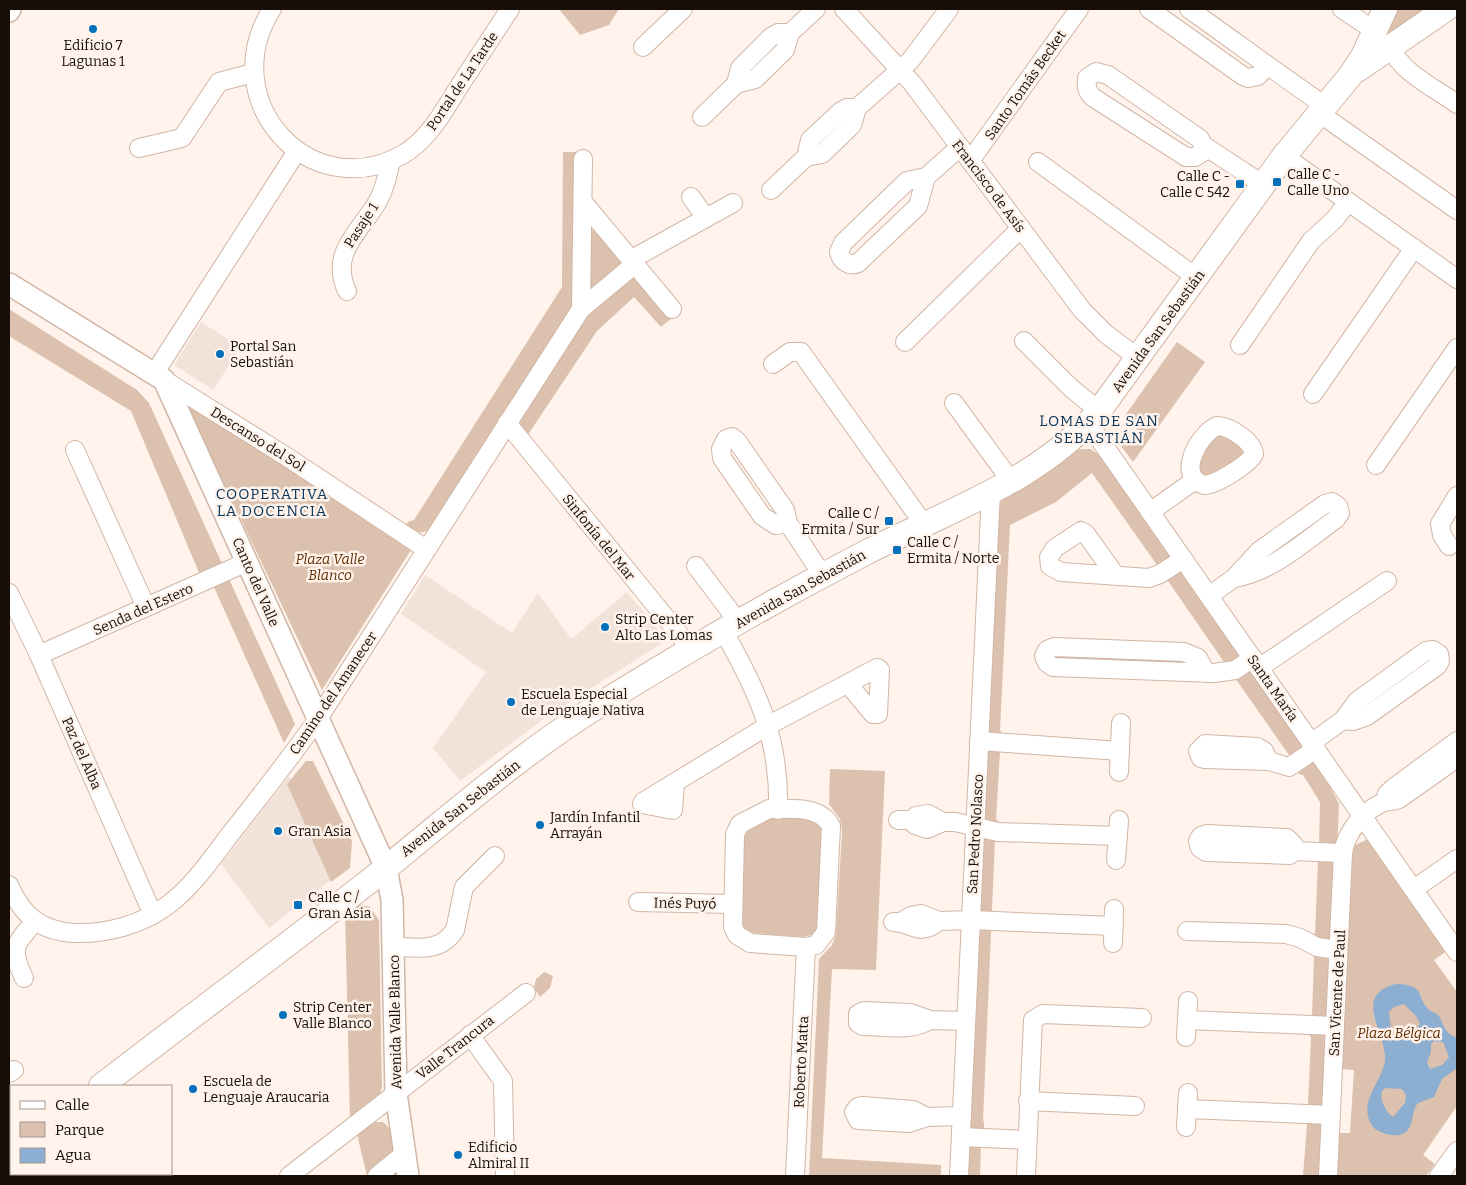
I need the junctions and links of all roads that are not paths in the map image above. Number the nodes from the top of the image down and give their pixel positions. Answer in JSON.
{"nodes":[{"id":1,"x":272,"y":9,"type":"edge"},
{"id":2,"x":510,"y":9,"type":"edge"},
{"id":3,"x":683,"y":9,"type":"edge"},
{"id":4,"x":816,"y":9,"type":"edge"},
{"id":5,"x":844,"y":9,"type":"edge"},
{"id":6,"x":949,"y":9,"type":"edge"},
{"id":7,"x":1079,"y":9,"type":"edge"},
{"id":8,"x":1149,"y":9,"type":"edge"},
{"id":9,"x":1189,"y":9,"type":"edge"},
{"id":10,"x":1342,"y":9,"type":"edge"},
{"id":11,"x":1386,"y":9,"type":"edge"},
{"id":12,"x":1446,"y":9,"type":"edge"},
{"id":13,"x":1383,"y":39,"type":"junction"},
{"id":14,"x":644,"y":47,"type":"dead end"},
{"id":15,"x":1266,"y":66,"type":"junction"},
{"id":16,"x":900,"y":69,"type":"junction"},
{"id":17,"x":253,"y":74,"type":"junction"},
{"id":18,"x":1457,"y":104,"type":"edge"},
{"id":19,"x":1322,"y":109,"type":"junction"},
{"id":20,"x":702,"y":117,"type":"dead end"},
{"id":21,"x":1203,"y":145,"type":"junction"},
{"id":22,"x":140,"y":148,"type":"dead end"},
{"id":23,"x":297,"y":151,"type":"junction"},
{"id":24,"x":965,"y":154,"type":"junction"},
{"id":25,"x":1284,"y":156,"type":"junction"},
{"id":26,"x":583,"y":159,"type":"dead end"},
{"id":27,"x":390,"y":160,"type":"junction"},
{"id":28,"x":1038,"y":162,"type":"dead end"},
{"id":29,"x":926,"y":177,"type":"junction"},
{"id":30,"x":1264,"y":185,"type":"junction"},
{"id":31,"x":771,"y":190,"type":"dead end"},
{"id":32,"x":691,"y":198,"type":"dead end"},
{"id":33,"x":583,"y":202,"type":"junction"},
{"id":34,"x":1348,"y":202,"type":"junction"},
{"id":35,"x":732,"y":203,"type":"dead end"},
{"id":36,"x":1457,"y":210,"type":"edge"},
{"id":37,"x":706,"y":218,"type":"junction"},
{"id":38,"x":1021,"y":228,"type":"junction"},
{"id":39,"x":1414,"y":248,"type":"junction"},
{"id":40,"x":634,"y":262,"type":"junction"},
{"id":41,"x":1197,"y":278,"type":"junction"},
{"id":42,"x":1457,"y":279,"type":"edge"},
{"id":43,"x":9,"y":284,"type":"edge"},
{"id":44,"x":347,"y":291,"type":"dead end"},
{"id":45,"x":581,"y":309,"type":"junction"},
{"id":46,"x":672,"y":309,"type":"dead end"},
{"id":47,"x":905,"y":342,"type":"dead end"},
{"id":48,"x":1024,"y":342,"type":"dead end"},
{"id":49,"x":1240,"y":345,"type":"dead end"},
{"id":50,"x":1457,"y":348,"type":"edge"},
{"id":51,"x":1138,"y":358,"type":"junction"},
{"id":52,"x":773,"y":364,"type":"dead end"},
{"id":53,"x":159,"y":377,"type":"junction"},
{"id":54,"x":1313,"y":394,"type":"dead end"},
{"id":55,"x":954,"y":403,"type":"dead end"},
{"id":56,"x":1094,"y":417,"type":"junction"},
{"id":57,"x":507,"y":424,"type":"junction"},
{"id":58,"x":75,"y":450,"type":"dead end"},
{"id":59,"x":1376,"y":465,"type":"dead end"},
{"id":60,"x":1195,"y":480,"type":"dead end"},
{"id":61,"x":1001,"y":486,"type":"junction"},
{"id":62,"x":1457,"y":496,"type":"edge"},
{"id":63,"x":1150,"y":512,"type":"junction"},
{"id":64,"x":788,"y":522,"type":"junction"},
{"id":65,"x":923,"y":523,"type":"junction"},
{"id":66,"x":1449,"y":546,"type":"dead end"},
{"id":67,"x":426,"y":549,"type":"junction"},
{"id":68,"x":1183,"y":559,"type":"junction"},
{"id":69,"x":247,"y":562,"type":"junction"},
{"id":70,"x":696,"y":566,"type":"dead end"},
{"id":71,"x":823,"y":576,"type":"junction"},
{"id":72,"x":1116,"y":576,"type":"dead end"},
{"id":73,"x":1234,"y":578,"type":"junction"},
{"id":74,"x":1387,"y":581,"type":"dead end"},
{"id":75,"x":9,"y":592,"type":"edge"},
{"id":76,"x":1209,"y":596,"type":"junction"},
{"id":77,"x":146,"y":607,"type":"junction"},
{"id":78,"x":731,"y":628,"type":"junction"},
{"id":79,"x":692,"y":650,"type":"junction"},
{"id":80,"x":1129,"y":650,"type":"junction"},
{"id":81,"x":39,"y":655,"type":"junction"},
{"id":82,"x":1256,"y":663,"type":"junction"},
{"id":83,"x":1437,"y":666,"type":"dead end"},
{"id":84,"x":1128,"y":670,"type":"junction"},
{"id":85,"x":1206,"y":673,"type":"junction"},
{"id":86,"x":848,"y":684,"type":"dead end"},
{"id":87,"x":318,"y":719,"type":"junction"},
{"id":88,"x":1121,"y":723,"type":"dead end"},
{"id":89,"x":769,"y":725,"type":"junction"},
{"id":90,"x":979,"y":741,"type":"junction"},
{"id":91,"x":1457,"y":741,"type":"edge"},
{"id":92,"x":1314,"y":746,"type":"junction"},
{"id":93,"x":1120,"y":751,"type":"junction"},
{"id":94,"x":1457,"y":758,"type":"edge"},
{"id":95,"x":1268,"y":762,"type":"dead end"},
{"id":96,"x":1120,"y":772,"type":"dead end"},
{"id":97,"x":675,"y":783,"type":"dead end"},
{"id":98,"x":1385,"y":802,"type":"junction"},
{"id":99,"x":778,"y":810,"type":"junction"},
{"id":100,"x":1363,"y":817,"type":"junction"},
{"id":101,"x":904,"y":820,"type":"dead end"},
{"id":102,"x":975,"y":827,"type":"junction"},
{"id":103,"x":1294,"y":851,"type":"dead end"},
{"id":104,"x":1343,"y":853,"type":"junction"},
{"id":105,"x":496,"y":856,"type":"dead end"},
{"id":106,"x":1457,"y":859,"type":"edge"},
{"id":107,"x":1116,"y":860,"type":"dead end"},
{"id":108,"x":386,"y":868,"type":"junction"},
{"id":109,"x":9,"y":884,"type":"edge"},
{"id":110,"x":1414,"y":889,"type":"junction"},
{"id":111,"x":638,"y":902,"type":"dead end"},
{"id":112,"x":732,"y":904,"type":"junction"},
{"id":113,"x":153,"y":915,"type":"junction"},
{"id":114,"x":971,"y":920,"type":"junction"},
{"id":115,"x":35,"y":922,"type":"junction"},
{"id":116,"x":897,"y":922,"type":"dead end"},
{"id":117,"x":1187,"y":931,"type":"dead end"},
{"id":118,"x":1113,"y":943,"type":"dead end"},
{"id":119,"x":393,"y":946,"type":"junction"},
{"id":120,"x":806,"y":947,"type":"junction"},
{"id":121,"x":1338,"y":950,"type":"junction"},
{"id":122,"x":1457,"y":952,"type":"edge"},
{"id":123,"x":24,"y":978,"type":"dead end"},
{"id":124,"x":526,"y":992,"type":"dead end"},
{"id":125,"x":1188,"y":1001,"type":"dead end"},
{"id":126,"x":1142,"y":1018,"type":"dead end"},
{"id":127,"x":930,"y":1020,"type":"dead end"},
{"id":128,"x":1187,"y":1020,"type":"junction"},
{"id":129,"x":966,"y":1021,"type":"junction"},
{"id":130,"x":1335,"y":1026,"type":"junction"},
{"id":131,"x":470,"y":1035,"type":"junction"},
{"id":132,"x":1186,"y":1038,"type":"dead end"},
{"id":133,"x":102,"y":1085,"type":"edge"},
{"id":134,"x":396,"y":1093,"type":"junction"},
{"id":135,"x":1028,"y":1101,"type":"junction"},
{"id":136,"x":1135,"y":1106,"type":"dead end"},
{"id":137,"x":1331,"y":1115,"type":"junction"},
{"id":138,"x":962,"y":1116,"type":"junction"},
{"id":139,"x":927,"y":1117,"type":"dead end"},
{"id":140,"x":1186,"y":1127,"type":"dead end"},
{"id":141,"x":961,"y":1137,"type":"junction"},
{"id":142,"x":1027,"y":1140,"type":"junction"},
{"id":143,"x":1457,"y":1151,"type":"edge"},
{"id":144,"x":404,"y":1154,"type":"junction"},
{"id":145,"x":289,"y":1176,"type":"edge"},
{"id":146,"x":377,"y":1176,"type":"edge"},
{"id":147,"x":408,"y":1176,"type":"edge"},
{"id":148,"x":505,"y":1176,"type":"edge"},
{"id":149,"x":795,"y":1176,"type":"edge"},
{"id":150,"x":959,"y":1176,"type":"edge"},
{"id":151,"x":1026,"y":1176,"type":"edge"},
{"id":152,"x":1328,"y":1176,"type":"edge"},
{"id":153,"x":1439,"y":1176,"type":"edge"}],
"edges":[{"from":1,"to":17,"type":"street","name":"Portal de La Tarde"},
{"from":2,"to":27,"type":"street","name":"Portal de La Tarde"},
{"from":3,"to":14,"type":"street"},
{"from":4,"to":20,"type":"street"},
{"from":5,"to":16,"type":"street","name":"Francisco de Asís"},
{"from":6,"to":16,"type":"street"},
{"from":7,"to":24,"type":"street","name":"Santo Tomás Becket"},
{"from":8,"to":15,"type":"street"},
{"from":9,"to":15,"type":"street"},
{"from":10,"to":13,"type":"street"},
{"from":11,"to":13,"type":"main road","name":"Avenida San Sebastián"},
{"from":12,"to":13,"type":"main road","name":"Avenida San Sebastián"},
{"from":13,"to":18,"type":"street"},
{"from":13,"to":19,"type":"main road","name":"Avenida San Sebastián"},
{"from":15,"to":19,"type":"street"},
{"from":16,"to":24,"type":"street","name":"Francisco de Asís"},
{"from":16,"to":31,"type":"street"},
{"from":17,"to":22,"type":"street"},
{"from":17,"to":23,"type":"street","name":"Portal de La Tarde"},
{"from":19,"to":25,"type":"main road","name":"Avenida San Sebastián"},
{"from":19,"to":36,"type":"street"},
{"from":21,"to":21,"type":"street"},
{"from":21,"to":30,"type":"street"},
{"from":23,"to":27,"type":"street","name":"Portal de La Tarde"},
{"from":23,"to":53,"type":"street"},
{"from":24,"to":29,"type":"street","name":"Santo Tomás Becket"},
{"from":24,"to":38,"type":"street","name":"Francisco de Asís"},
{"from":25,"to":30,"type":"main road","name":"Avenida San Sebastián"},
{"from":25,"to":34,"type":"street"},
{"from":26,"to":33,"type":"street"},
{"from":27,"to":44,"type":"street","name":"Pasaje 1"},
{"from":28,"to":41,"type":"street"},
{"from":29,"to":29,"type":"street"},
{"from":30,"to":41,"type":"main road","name":"Avenida San Sebastián"},
{"from":32,"to":37,"type":"street"},
{"from":33,"to":40,"type":"street"},
{"from":33,"to":45,"type":"street"},
{"from":34,"to":39,"type":"street"},
{"from":34,"to":49,"type":"street"},
{"from":35,"to":37,"type":"street","name":"Camino del Amanecer"},
{"from":37,"to":40,"type":"street","name":"Camino del Amanecer"},
{"from":38,"to":47,"type":"street"},
{"from":38,"to":51,"type":"street","name":"Francisco de Asís"},
{"from":39,"to":42,"type":"street"},
{"from":39,"to":54,"type":"street"},
{"from":40,"to":45,"type":"street","name":"Camino del Amanecer"},
{"from":40,"to":46,"type":"street"},
{"from":41,"to":51,"type":"main road","name":"Avenida San Sebastián"},
{"from":43,"to":53,"type":"street"},
{"from":45,"to":57,"type":"street","name":"Camino del Amanecer"},
{"from":48,"to":56,"type":"street","name":"Santa María"},
{"from":50,"to":59,"type":"street"},
{"from":51,"to":56,"type":"main road","name":"Avenida San Sebastián"},
{"from":52,"to":65,"type":"street"},
{"from":53,"to":67,"type":"street","name":"Descanso del Sol"},
{"from":53,"to":69,"type":"street","name":"Canto del Valle"},
{"from":55,"to":61,"type":"street"},
{"from":56,"to":61,"type":"main road","name":"Avenida San Sebastián"},
{"from":56,"to":63,"type":"street","name":"Santa María"},
{"from":57,"to":67,"type":"street","name":"Camino del Amanecer"},
{"from":57,"to":79,"type":"street","name":"Sinfonía del Mar"},
{"from":58,"to":77,"type":"street"},
{"from":60,"to":63,"type":"street"},
{"from":61,"to":65,"type":"main road","name":"Avenida San Sebastián"},
{"from":61,"to":90,"type":"street","name":"San Pedro Nolasco"},
{"from":62,"to":66,"type":"street"},
{"from":63,"to":68,"type":"street","name":"Santa María"},
{"from":64,"to":64,"type":"street"},
{"from":64,"to":71,"type":"street"},
{"from":65,"to":71,"type":"main road","name":"Avenida San Sebastián"},
{"from":67,"to":87,"type":"street","name":"Camino del Amanecer"},
{"from":68,"to":72,"type":"street"},
{"from":68,"to":76,"type":"street","name":"Santa María"},
{"from":69,"to":77,"type":"street","name":"Senda del Estero"},
{"from":69,"to":87,"type":"street","name":"Canto del Valle"},
{"from":70,"to":78,"type":"street"},
{"from":71,"to":78,"type":"main road","name":"Avenida San Sebastián"},
{"from":73,"to":73,"type":"street"},
{"from":73,"to":76,"type":"street"},
{"from":74,"to":82,"type":"street"},
{"from":75,"to":81,"type":"street","name":"Paz del Alba"},
{"from":76,"to":82,"type":"street","name":"Santa María"},
{"from":77,"to":81,"type":"street","name":"Senda del Estero"},
{"from":78,"to":79,"type":"main road","name":"Avenida San Sebastián"},
{"from":78,"to":89,"type":"street"},
{"from":79,"to":108,"type":"main road","name":"Avenida San Sebastián"},
{"from":80,"to":84,"type":"street"},
{"from":80,"to":84,"type":"street"},
{"from":80,"to":85,"type":"street"},
{"from":81,"to":113,"type":"street","name":"Paz del Alba"},
{"from":82,"to":85,"type":"street"},
{"from":82,"to":92,"type":"street","name":"Santa María"},
{"from":83,"to":92,"type":"street"},
{"from":84,"to":85,"type":"street"},
{"from":86,"to":89,"type":"street"},
{"from":87,"to":108,"type":"street","name":"Canto del Valle"},
{"from":87,"to":113,"type":"street","name":"Camino del Amanecer"},
{"from":88,"to":93,"type":"street"},
{"from":89,"to":97,"type":"street"},
{"from":89,"to":99,"type":"street"},
{"from":90,"to":93,"type":"street"},
{"from":90,"to":102,"type":"street","name":"San Pedro Nolasco"},
{"from":91,"to":98,"type":"street"},
{"from":92,"to":95,"type":"street"},
{"from":92,"to":100,"type":"street","name":"Santa María"},
{"from":93,"to":96,"type":"street"},
{"from":94,"to":98,"type":"street"},
{"from":98,"to":100,"type":"street","name":"San Vicente de Paul"},
{"from":99,"to":112,"type":"street"},
{"from":99,"to":120,"type":"street"},
{"from":100,"to":104,"type":"street","name":"San Vicente de Paul"},
{"from":100,"to":110,"type":"street","name":"Santa María"},
{"from":101,"to":102,"type":"street"},
{"from":102,"to":107,"type":"street"},
{"from":102,"to":114,"type":"street","name":"San Pedro Nolasco"},
{"from":103,"to":104,"type":"street"},
{"from":104,"to":121,"type":"street","name":"San Vicente de Paul"},
{"from":105,"to":119,"type":"street"},
{"from":106,"to":110,"type":"street"},
{"from":108,"to":119,"type":"street","name":"Avenida Valle Blanco"},
{"from":108,"to":133,"type":"main road","name":"Avenida San Sebastián"},
{"from":109,"to":115,"type":"street","name":"Camino del Amanecer"},
{"from":110,"to":122,"type":"street","name":"Santa María"},
{"from":111,"to":112,"type":"street","name":"Inés Puyó"},
{"from":112,"to":120,"type":"street"},
{"from":113,"to":115,"type":"street","name":"Camino del Amanecer"},
{"from":114,"to":116,"type":"street"},
{"from":114,"to":118,"type":"street"},
{"from":114,"to":129,"type":"street","name":"San Pedro Nolasco"},
{"from":115,"to":123,"type":"street"},
{"from":117,"to":121,"type":"street"},
{"from":119,"to":134,"type":"street","name":"Avenida Valle Blanco"},
{"from":120,"to":149,"type":"street","name":"Roberto Matta"},
{"from":121,"to":130,"type":"street","name":"San Vicente de Paul"},
{"from":124,"to":131,"type":"street","name":"Valle Trancura"},
{"from":125,"to":128,"type":"street"},
{"from":126,"to":135,"type":"street"},
{"from":127,"to":129,"type":"street"},
{"from":128,"to":130,"type":"street"},
{"from":128,"to":132,"type":"street"},
{"from":129,"to":138,"type":"street","name":"San Pedro Nolasco"},
{"from":130,"to":137,"type":"street","name":"San Vicente de Paul"},
{"from":131,"to":134,"type":"street","name":"Valle Trancura"},
{"from":131,"to":148,"type":"street"},
{"from":134,"to":144,"type":"street","name":"Avenida Valle Blanco"},
{"from":134,"to":145,"type":"street","name":"Valle Trancura"},
{"from":135,"to":136,"type":"street"},
{"from":135,"to":142,"type":"street"},
{"from":137,"to":140,"type":"street"},
{"from":137,"to":152,"type":"street","name":"San Vicente de Paul"},
{"from":138,"to":139,"type":"street"},
{"from":138,"to":141,"type":"street","name":"San Pedro Nolasco"},
{"from":141,"to":142,"type":"street"},
{"from":141,"to":150,"type":"street","name":"San Pedro Nolasco"},
{"from":142,"to":151,"type":"street"},
{"from":143,"to":153,"type":"street"},
{"from":144,"to":146,"type":"street"},
{"from":144,"to":147,"type":"street","name":"Avenida Valle Blanco"}]}
